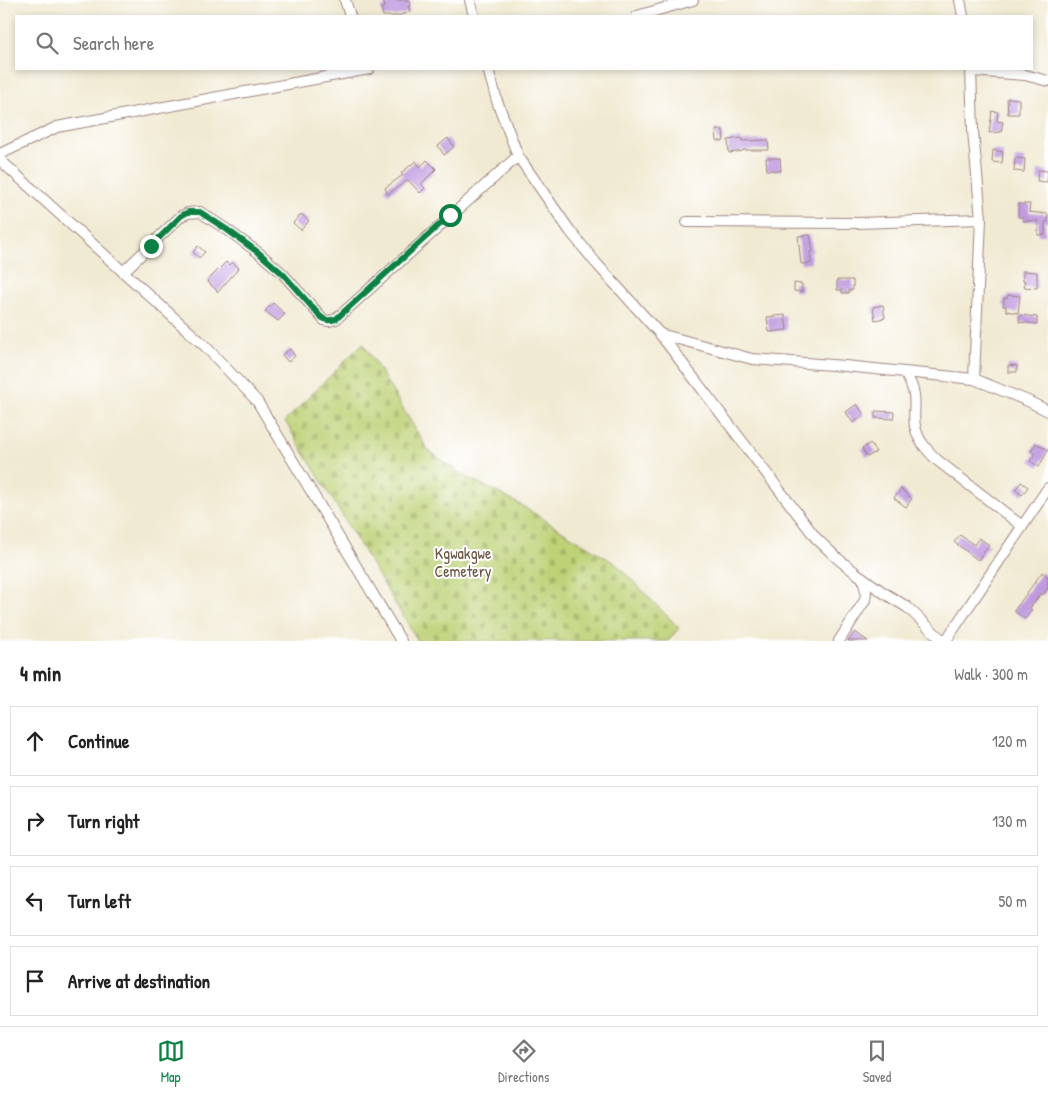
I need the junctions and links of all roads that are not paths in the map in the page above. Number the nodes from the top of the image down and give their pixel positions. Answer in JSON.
{"nodes":[{"id":1,"x":345,"y":0,"type":"edge"},
{"id":2,"x":470,"y":0,"type":"edge"},
{"id":3,"x":693,"y":0,"type":"edge"},
{"id":4,"x":960,"y":0,"type":"edge"},
{"id":5,"x":676,"y":3,"type":"edge"},
{"id":6,"x":350,"y":15,"type":"edge"},
{"id":7,"x":474,"y":15,"type":"edge"},
{"id":8,"x":639,"y":15,"type":"edge"},
{"id":9,"x":963,"y":15,"type":"edge"},
{"id":10,"x":363,"y":70,"type":"edge"},
{"id":11,"x":488,"y":70,"type":"edge"},
{"id":12,"x":972,"y":70,"type":"edge"},
{"id":13,"x":1048,"y":82,"type":"edge"},
{"id":14,"x":0,"y":154,"type":"edge"},
{"id":15,"x":518,"y":156,"type":"junction"},
{"id":16,"x":0,"y":160,"type":"edge"},
{"id":17,"x":981,"y":219,"type":"junction"},
{"id":18,"x":687,"y":222,"type":"dead end"},
{"id":19,"x":123,"y":272,"type":"junction"},
{"id":20,"x":660,"y":334,"type":"junction"},
{"id":21,"x":904,"y":372,"type":"junction"},
{"id":22,"x":974,"y":379,"type":"junction"},
{"id":23,"x":1048,"y":411,"type":"edge"},
{"id":24,"x":1048,"y":488,"type":"edge"},
{"id":25,"x":1022,"y":526,"type":"junction"},
{"id":26,"x":863,"y":578,"type":"junction"},
{"id":27,"x":401,"y":641,"type":"edge"},
{"id":28,"x":839,"y":641,"type":"edge"}],
"edges":[{"from":1,"to":6,"type":"street"},
{"from":2,"to":7,"type":"street"},
{"from":3,"to":5,"type":"street"},
{"from":4,"to":9,"type":"street"},
{"from":5,"to":8,"type":"street"},
{"from":10,"to":14,"type":"street"},
{"from":11,"to":15,"type":"street"},
{"from":12,"to":13,"type":"street"},
{"from":12,"to":17,"type":"street"},
{"from":15,"to":19,"type":"street"},
{"from":15,"to":20,"type":"street"},
{"from":16,"to":19,"type":"street"},
{"from":17,"to":18,"type":"street"},
{"from":17,"to":22,"type":"street"},
{"from":19,"to":27,"type":"street"},
{"from":20,"to":21,"type":"street"},
{"from":20,"to":26,"type":"street"},
{"from":21,"to":22,"type":"street"},
{"from":21,"to":25,"type":"street"},
{"from":22,"to":23,"type":"street"},
{"from":24,"to":25,"type":"street"},
{"from":25,"to":26,"type":"street"},
{"from":26,"to":28,"type":"street"}]}
